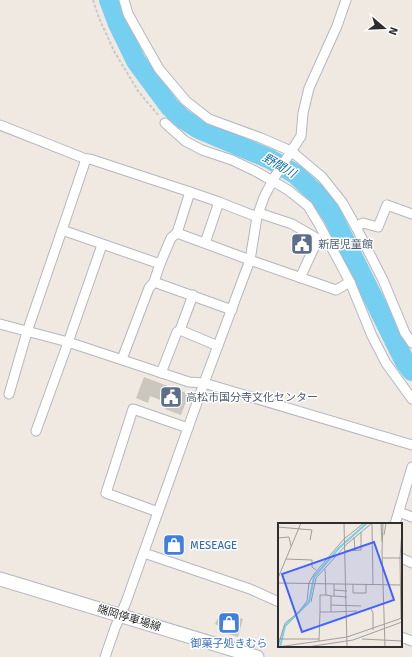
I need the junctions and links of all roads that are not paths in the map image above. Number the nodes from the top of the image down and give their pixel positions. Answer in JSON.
{"nodes":[{"id":1,"x":124,"y":0,"type":"edge"},
{"id":2,"x":346,"y":0,"type":"edge"},
{"id":3,"x":165,"y":123,"type":"road end"},
{"id":4,"x":0,"y":125,"type":"edge"},
{"id":5,"x":290,"y":153,"type":"junction"},
{"id":6,"x":86,"y":159,"type":"junction"},
{"id":7,"x":273,"y":179,"type":"junction"},
{"id":8,"x":190,"y":192,"type":"junction"},
{"id":9,"x":219,"y":202,"type":"junction"},
{"id":10,"x":412,"y":214,"type":"edge"},
{"id":11,"x":258,"y":215,"type":"junction"},
{"id":12,"x":356,"y":227,"type":"junction"},
{"id":13,"x":62,"y":230,"type":"junction"},
{"id":14,"x":177,"y":233,"type":"junction"},
{"id":15,"x":318,"y":239,"type":"junction"},
{"id":16,"x":205,"y":243,"type":"junction"},
{"id":17,"x":102,"y":244,"type":"junction"},
{"id":18,"x":330,"y":244,"type":"junction"},
{"id":19,"x":250,"y":260,"type":"junction"},
{"id":20,"x":160,"y":264,"type":"junction"},
{"id":21,"x":300,"y":278,"type":"junction"},
{"id":22,"x":154,"y":282,"type":"junction"},
{"id":23,"x":350,"y":282,"type":"junction"},
{"id":24,"x":193,"y":296,"type":"junction"},
{"id":25,"x":232,"y":310,"type":"junction"},
{"id":26,"x":0,"y":324,"type":"edge"},
{"id":27,"x":180,"y":330,"type":"junction"},
{"id":28,"x":27,"y":332,"type":"junction"},
{"id":29,"x":68,"y":342,"type":"junction"},
{"id":30,"x":412,"y":343,"type":"edge"},
{"id":31,"x":218,"y":346,"type":"junction"},
{"id":32,"x":122,"y":360,"type":"junction"},
{"id":33,"x":161,"y":373,"type":"junction"},
{"id":34,"x":204,"y":383,"type":"junction"},
{"id":35,"x":9,"y":394,"type":"dead end"},
{"id":36,"x":412,"y":399,"type":"edge"},
{"id":37,"x":188,"y":428,"type":"junction"},
{"id":38,"x":36,"y":431,"type":"dead end"},
{"id":39,"x":412,"y":445,"type":"edge"},
{"id":40,"x":412,"y":467,"type":"edge"},
{"id":41,"x":158,"y":512,"type":"junction"},
{"id":42,"x":399,"y":512,"type":"junction"},
{"id":43,"x":412,"y":517,"type":"edge"},
{"id":44,"x":395,"y":523,"type":"edge"},
{"id":45,"x":144,"y":553,"type":"junction"},
{"id":46,"x":402,"y":558,"type":"edge"},
{"id":47,"x":412,"y":562,"type":"edge"},
{"id":48,"x":0,"y":579,"type":"edge"},
{"id":49,"x":278,"y":602,"type":"edge"},
{"id":50,"x":120,"y":615,"type":"junction"},
{"id":51,"x":402,"y":637,"type":"edge"},
{"id":52,"x":412,"y":641,"type":"edge"},
{"id":53,"x":104,"y":657,"type":"edge"},
{"id":54,"x":257,"y":657,"type":"edge"}],
"edges":[{"from":1,"to":5,"type":"street"},
{"from":2,"to":5,"type":"street"},
{"from":3,"to":7,"type":"street"},
{"from":4,"to":6,"type":"street"},
{"from":5,"to":7,"type":"street"},
{"from":5,"to":12,"type":"street"},
{"from":6,"to":8,"type":"street"},
{"from":6,"to":13,"type":"street"},
{"from":7,"to":11,"type":"street"},
{"from":7,"to":18,"type":"street"},
{"from":8,"to":9,"type":"street"},
{"from":8,"to":14,"type":"street"},
{"from":9,"to":11,"type":"street"},
{"from":9,"to":16,"type":"street"},
{"from":10,"to":12,"type":"street"},
{"from":11,"to":15,"type":"street"},
{"from":11,"to":19,"type":"street"},
{"from":12,"to":30,"type":"street"},
{"from":13,"to":17,"type":"street"},
{"from":13,"to":28,"type":"street"},
{"from":14,"to":16,"type":"street"},
{"from":14,"to":20,"type":"street"},
{"from":15,"to":18,"type":"street"},
{"from":15,"to":21,"type":"street"},
{"from":16,"to":19,"type":"street"},
{"from":17,"to":20,"type":"street"},
{"from":17,"to":29,"type":"street"},
{"from":18,"to":23,"type":"street"},
{"from":19,"to":21,"type":"street"},
{"from":19,"to":25,"type":"street"},
{"from":20,"to":22,"type":"street"},
{"from":21,"to":23,"type":"street"},
{"from":22,"to":24,"type":"street"},
{"from":22,"to":32,"type":"street"},
{"from":23,"to":36,"type":"street"},
{"from":24,"to":25,"type":"street"},
{"from":24,"to":27,"type":"street"},
{"from":25,"to":31,"type":"street"},
{"from":26,"to":28,"type":"street"},
{"from":27,"to":31,"type":"street"},
{"from":27,"to":33,"type":"street"},
{"from":28,"to":29,"type":"street"},
{"from":28,"to":35,"type":"street"},
{"from":29,"to":32,"type":"street"},
{"from":29,"to":38,"type":"street"},
{"from":31,"to":34,"type":"street"},
{"from":32,"to":33,"type":"street"},
{"from":33,"to":34,"type":"street"},
{"from":34,"to":37,"type":"street"},
{"from":34,"to":39,"type":"street"},
{"from":37,"to":41,"type":"street"},
{"from":37,"to":41,"type":"street"},
{"from":40,"to":42,"type":"street"},
{"from":41,"to":45,"type":"street"},
{"from":42,"to":43,"type":"street"},
{"from":42,"to":44,"type":"street"},
{"from":45,"to":49,"type":"street"},
{"from":45,"to":50,"type":"street"},
{"from":46,"to":47,"type":"street"},
{"from":48,"to":50,"type":"main road","name":"端岡停車場線"},
{"from":50,"to":53,"type":"street"},
{"from":50,"to":54,"type":"main road","name":"端岡停車場線"},
{"from":51,"to":52,"type":"street"}]}
